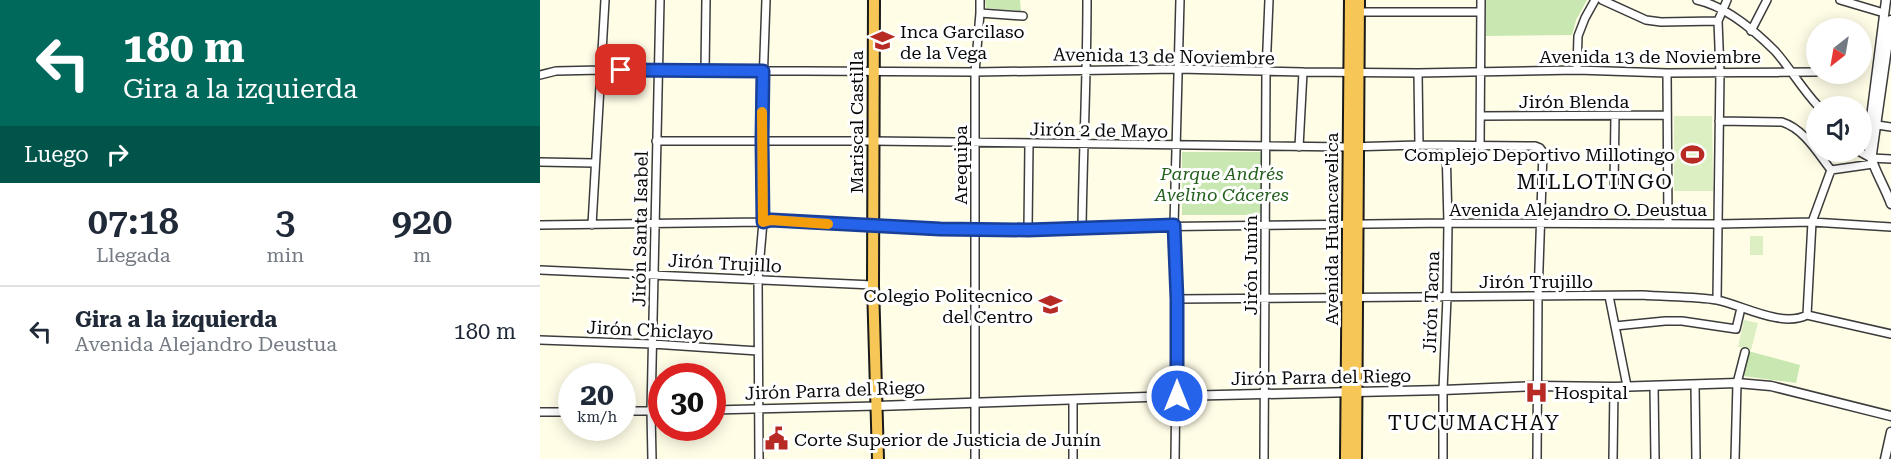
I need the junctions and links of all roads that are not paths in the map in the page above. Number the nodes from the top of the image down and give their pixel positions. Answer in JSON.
{"nodes":[{"id":1,"x":605,"y":0,"type":"edge"},
{"id":2,"x":660,"y":0,"type":"edge"},
{"id":3,"x":706,"y":0,"type":"edge"},
{"id":4,"x":766,"y":0,"type":"edge"},
{"id":5,"x":873,"y":0,"type":"edge"},
{"id":6,"x":980,"y":0,"type":"edge"},
{"id":7,"x":1087,"y":0,"type":"edge"},
{"id":8,"x":1180,"y":0,"type":"edge"},
{"id":9,"x":1269,"y":0,"type":"edge"},
{"id":10,"x":1350,"y":0,"type":"edge"},
{"id":11,"x":1359,"y":0,"type":"edge"},
{"id":12,"x":1480,"y":0,"type":"edge"},
{"id":13,"x":1595,"y":0,"type":"edge"},
{"id":14,"x":1602,"y":0,"type":"edge"},
{"id":15,"x":1698,"y":0,"type":"edge"},
{"id":16,"x":1727,"y":0,"type":"edge"},
{"id":17,"x":1767,"y":0,"type":"edge"},
{"id":18,"x":1840,"y":0,"type":"edge"},
{"id":19,"x":1886,"y":0,"type":"edge"},
{"id":20,"x":1723,"y":9,"type":"junction"},
{"id":21,"x":1359,"y":12,"type":"junction"},
{"id":22,"x":1480,"y":12,"type":"junction"},
{"id":23,"x":980,"y":13,"type":"junction"},
{"id":24,"x":1884,"y":13,"type":"junction"},
{"id":25,"x":1023,"y":16,"type":"dead end"},
{"id":26,"x":1891,"y":20,"type":"edge"},
{"id":27,"x":1718,"y":21,"type":"junction"},
{"id":28,"x":1751,"y":31,"type":"junction"},
{"id":29,"x":1087,"y":69,"type":"junction"},
{"id":30,"x":1179,"y":69,"type":"junction"},
{"id":31,"x":602,"y":70,"type":"junction"},
{"id":32,"x":1577,"y":70,"type":"junction"},
{"id":33,"x":659,"y":71,"type":"junction"},
{"id":34,"x":705,"y":71,"type":"junction"},
{"id":35,"x":763,"y":71,"type":"junction"},
{"id":36,"x":872,"y":71,"type":"junction"},
{"id":37,"x":1481,"y":71,"type":"junction"},
{"id":38,"x":1789,"y":71,"type":"junction"},
{"id":39,"x":975,"y":72,"type":"junction"},
{"id":40,"x":1266,"y":72,"type":"junction"},
{"id":41,"x":1303,"y":72,"type":"junction"},
{"id":42,"x":1353,"y":72,"type":"junction"},
{"id":43,"x":1720,"y":72,"type":"junction"},
{"id":44,"x":1806,"y":72,"type":"edge"},
{"id":45,"x":1418,"y":73,"type":"junction"},
{"id":46,"x":1667,"y":73,"type":"junction"},
{"id":47,"x":540,"y":75,"type":"edge"},
{"id":48,"x":1887,"y":80,"type":"edge"},
{"id":49,"x":1810,"y":96,"type":"edge"},
{"id":50,"x":1872,"y":109,"type":"edge"},
{"id":51,"x":1667,"y":115,"type":"junction"},
{"id":52,"x":1481,"y":116,"type":"junction"},
{"id":53,"x":1615,"y":116,"type":"junction"},
{"id":54,"x":1719,"y":121,"type":"junction"},
{"id":55,"x":1877,"y":125,"type":"junction"},
{"id":56,"x":1891,"y":127,"type":"edge"},
{"id":57,"x":762,"y":140,"type":"junction"},
{"id":58,"x":656,"y":141,"type":"junction"},
{"id":59,"x":873,"y":141,"type":"junction"},
{"id":60,"x":975,"y":144,"type":"junction"},
{"id":61,"x":1029,"y":144,"type":"junction"},
{"id":62,"x":1083,"y":145,"type":"junction"},
{"id":63,"x":1419,"y":145,"type":"junction"},
{"id":64,"x":1175,"y":146,"type":"junction"},
{"id":65,"x":1266,"y":146,"type":"junction"},
{"id":66,"x":1446,"y":146,"type":"junction"},
{"id":67,"x":1299,"y":147,"type":"junction"},
{"id":68,"x":1353,"y":147,"type":"junction"},
{"id":69,"x":1480,"y":147,"type":"junction"},
{"id":70,"x":1891,"y":159,"type":"edge"},
{"id":71,"x":1872,"y":161,"type":"junction"},
{"id":72,"x":540,"y":162,"type":"edge"},
{"id":73,"x":1867,"y":162,"type":"edge"},
{"id":74,"x":594,"y":163,"type":"junction"},
{"id":75,"x":1831,"y":170,"type":"junction"},
{"id":76,"x":1614,"y":185,"type":"dead end"},
{"id":77,"x":1891,"y":204,"type":"edge"},
{"id":78,"x":763,"y":222,"type":"junction"},
{"id":79,"x":1812,"y":222,"type":"junction"},
{"id":80,"x":1448,"y":223,"type":"junction"},
{"id":81,"x":1541,"y":223,"type":"junction"},
{"id":82,"x":655,"y":224,"type":"junction"},
{"id":83,"x":1668,"y":224,"type":"junction"},
{"id":84,"x":540,"y":225,"type":"edge"},
{"id":85,"x":592,"y":225,"type":"junction"},
{"id":86,"x":1174,"y":225,"type":"junction"},
{"id":87,"x":1265,"y":225,"type":"junction"},
{"id":88,"x":1353,"y":225,"type":"junction"},
{"id":89,"x":1718,"y":225,"type":"junction"},
{"id":90,"x":1891,"y":226,"type":"edge"},
{"id":91,"x":872,"y":227,"type":"junction"},
{"id":92,"x":1082,"y":228,"type":"junction"},
{"id":93,"x":975,"y":230,"type":"junction"},
{"id":94,"x":1028,"y":230,"type":"junction"},
{"id":95,"x":540,"y":270,"type":"edge"},
{"id":96,"x":654,"y":274,"type":"junction"},
{"id":97,"x":758,"y":280,"type":"junction"},
{"id":98,"x":873,"y":285,"type":"junction"},
{"id":99,"x":1538,"y":296,"type":"junction"},
{"id":100,"x":1609,"y":296,"type":"junction"},
{"id":101,"x":1447,"y":297,"type":"junction"},
{"id":102,"x":1353,"y":298,"type":"junction"},
{"id":103,"x":1177,"y":299,"type":"junction"},
{"id":104,"x":1265,"y":299,"type":"junction"},
{"id":105,"x":1717,"y":300,"type":"junction"},
{"id":106,"x":1742,"y":308,"type":"junction"},
{"id":107,"x":1807,"y":315,"type":"junction"},
{"id":108,"x":1615,"y":326,"type":"junction"},
{"id":109,"x":1891,"y":334,"type":"edge"},
{"id":110,"x":540,"y":340,"type":"edge"},
{"id":111,"x":652,"y":344,"type":"junction"},
{"id":112,"x":758,"y":351,"type":"junction"},
{"id":113,"x":1745,"y":352,"type":"dead end"},
{"id":114,"x":652,"y":363,"type":"edge"},
{"id":115,"x":1737,"y":383,"type":"junction"},
{"id":116,"x":1695,"y":385,"type":"junction"},
{"id":117,"x":1539,"y":386,"type":"junction"},
{"id":118,"x":1627,"y":386,"type":"junction"},
{"id":119,"x":1654,"y":386,"type":"junction"},
{"id":120,"x":1614,"y":387,"type":"junction"},
{"id":121,"x":1443,"y":390,"type":"junction"},
{"id":122,"x":1352,"y":392,"type":"junction"},
{"id":123,"x":1265,"y":394,"type":"junction"},
{"id":124,"x":1177,"y":396,"type":"junction"},
{"id":125,"x":1074,"y":400,"type":"junction"},
{"id":126,"x":974,"y":403,"type":"junction"},
{"id":127,"x":877,"y":406,"type":"junction"},
{"id":128,"x":758,"y":409,"type":"junction"},
{"id":129,"x":726,"y":410,"type":"edge"},
{"id":130,"x":540,"y":412,"type":"edge"},
{"id":131,"x":558,"y":412,"type":"edge"},
{"id":132,"x":1891,"y":416,"type":"edge"},
{"id":133,"x":1891,"y":432,"type":"edge"},
{"id":134,"x":652,"y":441,"type":"edge"},
{"id":135,"x":652,"y":459,"type":"edge"},
{"id":136,"x":759,"y":459,"type":"edge"},
{"id":137,"x":878,"y":459,"type":"edge"},
{"id":138,"x":975,"y":459,"type":"edge"},
{"id":139,"x":1073,"y":459,"type":"edge"},
{"id":140,"x":1175,"y":459,"type":"edge"},
{"id":141,"x":1264,"y":459,"type":"edge"},
{"id":142,"x":1346,"y":459,"type":"edge"},
{"id":143,"x":1356,"y":459,"type":"edge"},
{"id":144,"x":1443,"y":459,"type":"edge"},
{"id":145,"x":1537,"y":459,"type":"edge"},
{"id":146,"x":1613,"y":459,"type":"edge"},
{"id":147,"x":1655,"y":459,"type":"edge"},
{"id":148,"x":1696,"y":459,"type":"edge"},
{"id":149,"x":1735,"y":459,"type":"edge"},
{"id":150,"x":1885,"y":459,"type":"edge"}],
"edges":[{"from":1,"to":31,"type":"street"},
{"from":2,"to":33,"type":"street","name":"Jirón Santa Isabel"},
{"from":3,"to":34,"type":"street"},
{"from":4,"to":35,"type":"street"},
{"from":5,"to":36,"type":"highway","name":"Mariscal Castilla"},
{"from":6,"to":23,"type":"street","name":"Arequipa"},
{"from":7,"to":29,"type":"street"},
{"from":8,"to":30,"type":"street"},
{"from":9,"to":40,"type":"street","name":"Jirón Junín"},
{"from":10,"to":42,"type":"highway","name":"Avenida Huancavelica"},
{"from":11,"to":21,"type":"highway","name":"Avenida Huancavelica"},
{"from":12,"to":22,"type":"street"},
{"from":13,"to":32,"type":"street"},
{"from":14,"to":27,"type":"street"},
{"from":15,"to":20,"type":"street"},
{"from":16,"to":20,"type":"street"},
{"from":17,"to":28,"type":"street"},
{"from":18,"to":24,"type":"street"},
{"from":19,"to":24,"type":"street"},
{"from":20,"to":27,"type":"street"},
{"from":20,"to":28,"type":"street"},
{"from":21,"to":22,"type":"street"},
{"from":21,"to":42,"type":"highway","name":"Avenida Huancavelica"},
{"from":22,"to":37,"type":"street"},
{"from":23,"to":25,"type":"street"},
{"from":23,"to":39,"type":"street","name":"Arequipa"},
{"from":24,"to":50,"type":"street"},
{"from":26,"to":48,"type":"street"},
{"from":27,"to":43,"type":"street"},
{"from":28,"to":38,"type":"street"},
{"from":29,"to":30,"type":"street","name":"Avenida 13 de Noviembre"},
{"from":29,"to":39,"type":"street","name":"Avenida 13 de Noviembre"},
{"from":29,"to":62,"type":"street"},
{"from":30,"to":40,"type":"street","name":"Avenida 13 de Noviembre"},
{"from":30,"to":64,"type":"street"},
{"from":31,"to":33,"type":"street","name":"Avenida 13 de Noviembre"},
{"from":31,"to":47,"type":"street","name":"Avenida 13 de Noviembre"},
{"from":31,"to":74,"type":"street"},
{"from":32,"to":37,"type":"street","name":"Avenida 13 de Noviembre"},
{"from":32,"to":46,"type":"street","name":"Avenida 13 de Noviembre"},
{"from":33,"to":34,"type":"street","name":"Avenida 13 de Noviembre"},
{"from":33,"to":58,"type":"street","name":"Jirón Santa Isabel"},
{"from":34,"to":35,"type":"street","name":"Avenida 13 de Noviembre"},
{"from":35,"to":36,"type":"street","name":"Avenida 13 de Noviembre"},
{"from":35,"to":57,"type":"street"},
{"from":36,"to":39,"type":"street","name":"Avenida 13 de Noviembre"},
{"from":36,"to":59,"type":"highway","name":"Mariscal Castilla"},
{"from":37,"to":45,"type":"street","name":"Avenida 13 de Noviembre"},
{"from":37,"to":52,"type":"street"},
{"from":38,"to":43,"type":"street","name":"Avenida 13 de Noviembre"},
{"from":38,"to":44,"type":"street","name":"Avenida 13 de Noviembre"},
{"from":38,"to":49,"type":"street"},
{"from":39,"to":60,"type":"street","name":"Arequipa"},
{"from":40,"to":41,"type":"street","name":"Avenida 13 de Noviembre"},
{"from":40,"to":65,"type":"street","name":"Jirón Junín"},
{"from":41,"to":42,"type":"street","name":"Avenida 13 de Noviembre"},
{"from":41,"to":67,"type":"street"},
{"from":42,"to":45,"type":"street","name":"Avenida 13 de Noviembre"},
{"from":42,"to":68,"type":"highway","name":"Avenida Huancavelica"},
{"from":43,"to":46,"type":"street","name":"Avenida 13 de Noviembre"},
{"from":43,"to":54,"type":"street"},
{"from":45,"to":63,"type":"street"},
{"from":46,"to":51,"type":"street"},
{"from":48,"to":55,"type":"street"},
{"from":51,"to":53,"type":"street","name":"Jirón Blenda"},
{"from":51,"to":83,"type":"street"},
{"from":52,"to":53,"type":"street","name":"Jirón Blenda"},
{"from":52,"to":69,"type":"street"},
{"from":53,"to":76,"type":"street"},
{"from":54,"to":75,"type":"street"},
{"from":54,"to":89,"type":"street"},
{"from":55,"to":56,"type":"street"},
{"from":55,"to":71,"type":"street"},
{"from":57,"to":58,"type":"street","name":"Jirón 2 de Mayo"},
{"from":57,"to":59,"type":"street","name":"Jirón 2 de Mayo"},
{"from":57,"to":78,"type":"street"},
{"from":58,"to":82,"type":"street","name":"Jirón Santa Isabel"},
{"from":59,"to":60,"type":"street","name":"Jirón 2 de Mayo"},
{"from":59,"to":91,"type":"highway","name":"Mariscal Castilla"},
{"from":60,"to":61,"type":"street","name":"Jirón 2 de Mayo"},
{"from":60,"to":93,"type":"street","name":"Arequipa"},
{"from":61,"to":62,"type":"street","name":"Jirón 2 de Mayo"},
{"from":61,"to":94,"type":"street"},
{"from":62,"to":64,"type":"street","name":"Jirón 2 de Mayo"},
{"from":62,"to":92,"type":"street"},
{"from":63,"to":66,"type":"street","name":"Jirón 2 de Mayo"},
{"from":63,"to":68,"type":"street","name":"Jirón 2 de Mayo"},
{"from":64,"to":65,"type":"street","name":"Jirón 2 de Mayo"},
{"from":64,"to":86,"type":"street"},
{"from":65,"to":67,"type":"street","name":"Jirón 2 de Mayo"},
{"from":65,"to":87,"type":"street","name":"Jirón Junín"},
{"from":66,"to":69,"type":"street","name":"Jirón 2 de Mayo"},
{"from":66,"to":80,"type":"street","name":"Jirón Tacna"},
{"from":67,"to":68,"type":"street","name":"Jirón 2 de Mayo"},
{"from":68,"to":88,"type":"highway","name":"Avenida Huancavelica"},
{"from":69,"to":81,"type":"street","name":"Jirón 2 de Mayo"},
{"from":70,"to":71,"type":"street"},
{"from":71,"to":77,"type":"street"},
{"from":72,"to":74,"type":"street"},
{"from":73,"to":75,"type":"street"},
{"from":74,"to":85,"type":"street"},
{"from":75,"to":79,"type":"street"},
{"from":78,"to":82,"type":"street","name":"Avenida Alejandro O. Deustua"},
{"from":78,"to":91,"type":"street","name":"Avenida Alejandro O. Deustua"},
{"from":78,"to":97,"type":"street"},
{"from":79,"to":89,"type":"street","name":"Avenida Alejandro O. Deustua"},
{"from":79,"to":90,"type":"street","name":"Avenida Alejandro O. Deustua"},
{"from":79,"to":107,"type":"street"},
{"from":80,"to":81,"type":"street","name":"Avenida Alejandro O. Deustua"},
{"from":80,"to":88,"type":"street","name":"Avenida Alejandro O. Deustua"},
{"from":80,"to":101,"type":"street","name":"Jirón Tacna"},
{"from":81,"to":83,"type":"street","name":"Avenida Alejandro O. Deustua"},
{"from":81,"to":99,"type":"street"},
{"from":82,"to":85,"type":"street","name":"Avenida Alejandro O. Deustua"},
{"from":82,"to":96,"type":"street","name":"Jirón Santa Isabel"},
{"from":83,"to":89,"type":"street","name":"Avenida Alejandro O. Deustua"},
{"from":84,"to":85,"type":"street","name":"Avenida Alejandro O. Deustua"},
{"from":86,"to":87,"type":"street","name":"Avenida Alejandro O. Deustua"},
{"from":86,"to":92,"type":"street","name":"Avenida Alejandro O. Deustua"},
{"from":86,"to":103,"type":"street"},
{"from":87,"to":88,"type":"street","name":"Avenida Alejandro O. Deustua"},
{"from":87,"to":104,"type":"street","name":"Jirón Junín"},
{"from":88,"to":102,"type":"highway","name":"Avenida Huancavelica"},
{"from":89,"to":105,"type":"street"},
{"from":91,"to":93,"type":"street","name":"Avenida Alejandro O. Deustua"},
{"from":91,"to":98,"type":"highway","name":"Mariscal Castilla"},
{"from":92,"to":94,"type":"street","name":"Avenida Alejandro O. Deustua"},
{"from":93,"to":94,"type":"street","name":"Avenida Alejandro O. Deustua"},
{"from":93,"to":126,"type":"street","name":"Arequipa"},
{"from":95,"to":96,"type":"street","name":"Jirón Trujillo"},
{"from":96,"to":97,"type":"street","name":"Jirón Trujillo"},
{"from":96,"to":111,"type":"street","name":"Jirón Santa Isabel"},
{"from":97,"to":98,"type":"street","name":"Jirón Trujillo"},
{"from":97,"to":112,"type":"street"},
{"from":98,"to":127,"type":"highway","name":"Mariscal Castilla"},
{"from":99,"to":100,"type":"street","name":"Jirón Trujillo"},
{"from":99,"to":101,"type":"street","name":"Jirón Trujillo"},
{"from":99,"to":117,"type":"street"},
{"from":100,"to":105,"type":"street","name":"Jirón Trujillo"},
{"from":100,"to":108,"type":"street"},
{"from":101,"to":102,"type":"street","name":"Jirón Trujillo"},
{"from":101,"to":121,"type":"street","name":"Jirón Tacna"},
{"from":102,"to":104,"type":"street","name":"Jirón Trujillo"},
{"from":102,"to":122,"type":"highway","name":"Avenida Huancavelica"},
{"from":103,"to":104,"type":"street","name":"Jirón Trujillo"},
{"from":103,"to":124,"type":"street"},
{"from":104,"to":123,"type":"street","name":"Jirón Junín"},
{"from":105,"to":106,"type":"street","name":"Jirón Trujillo"},
{"from":106,"to":107,"type":"street","name":"Jirón Trujillo"},
{"from":106,"to":108,"type":"street"},
{"from":107,"to":109,"type":"street","name":"Jirón Trujillo"},
{"from":108,"to":118,"type":"street"},
{"from":110,"to":111,"type":"street","name":"Jirón Chiclayo"},
{"from":111,"to":112,"type":"street","name":"Jirón Chiclayo"},
{"from":111,"to":114,"type":"street","name":"Jirón Santa Isabel"},
{"from":112,"to":128,"type":"street"},
{"from":113,"to":115,"type":"street"},
{"from":115,"to":116,"type":"street","name":"Jirón Parra del Riego"},
{"from":115,"to":132,"type":"street","name":"Jirón Parra del Riego"},
{"from":115,"to":149,"type":"street"},
{"from":116,"to":119,"type":"street","name":"Jirón Parra del Riego"},
{"from":116,"to":148,"type":"street"},
{"from":117,"to":120,"type":"street","name":"Jirón Parra del Riego"},
{"from":117,"to":121,"type":"street","name":"Jirón Parra del Riego"},
{"from":117,"to":145,"type":"street"},
{"from":118,"to":119,"type":"street","name":"Jirón Parra del Riego"},
{"from":118,"to":120,"type":"street","name":"Jirón Parra del Riego"},
{"from":119,"to":147,"type":"street"},
{"from":120,"to":146,"type":"street"},
{"from":121,"to":122,"type":"street","name":"Jirón Parra del Riego"},
{"from":121,"to":144,"type":"street","name":"Jirón Tacna"},
{"from":122,"to":123,"type":"street","name":"Jirón Parra del Riego"},
{"from":122,"to":142,"type":"highway","name":"Avenida Huancavelica"},
{"from":122,"to":143,"type":"highway","name":"Avenida Huancavelica"},
{"from":123,"to":124,"type":"street","name":"Jirón Parra del Riego"},
{"from":123,"to":141,"type":"street","name":"Jirón Junín"},
{"from":124,"to":125,"type":"street","name":"Jirón Parra del Riego"},
{"from":124,"to":140,"type":"street"},
{"from":125,"to":126,"type":"street","name":"Jirón Parra del Riego"},
{"from":125,"to":139,"type":"street"},
{"from":126,"to":127,"type":"street","name":"Jirón Parra del Riego"},
{"from":126,"to":138,"type":"street","name":"Arequipa"},
{"from":127,"to":128,"type":"street","name":"Jirón Parra del Riego"},
{"from":127,"to":137,"type":"highway","name":"Mariscal Castilla"},
{"from":128,"to":129,"type":"street","name":"Jirón Parra del Riego"},
{"from":128,"to":136,"type":"street"},
{"from":130,"to":131,"type":"street"},
{"from":133,"to":150,"type":"street"},
{"from":134,"to":135,"type":"street","name":"Jirón Santa Isabel"}]}
